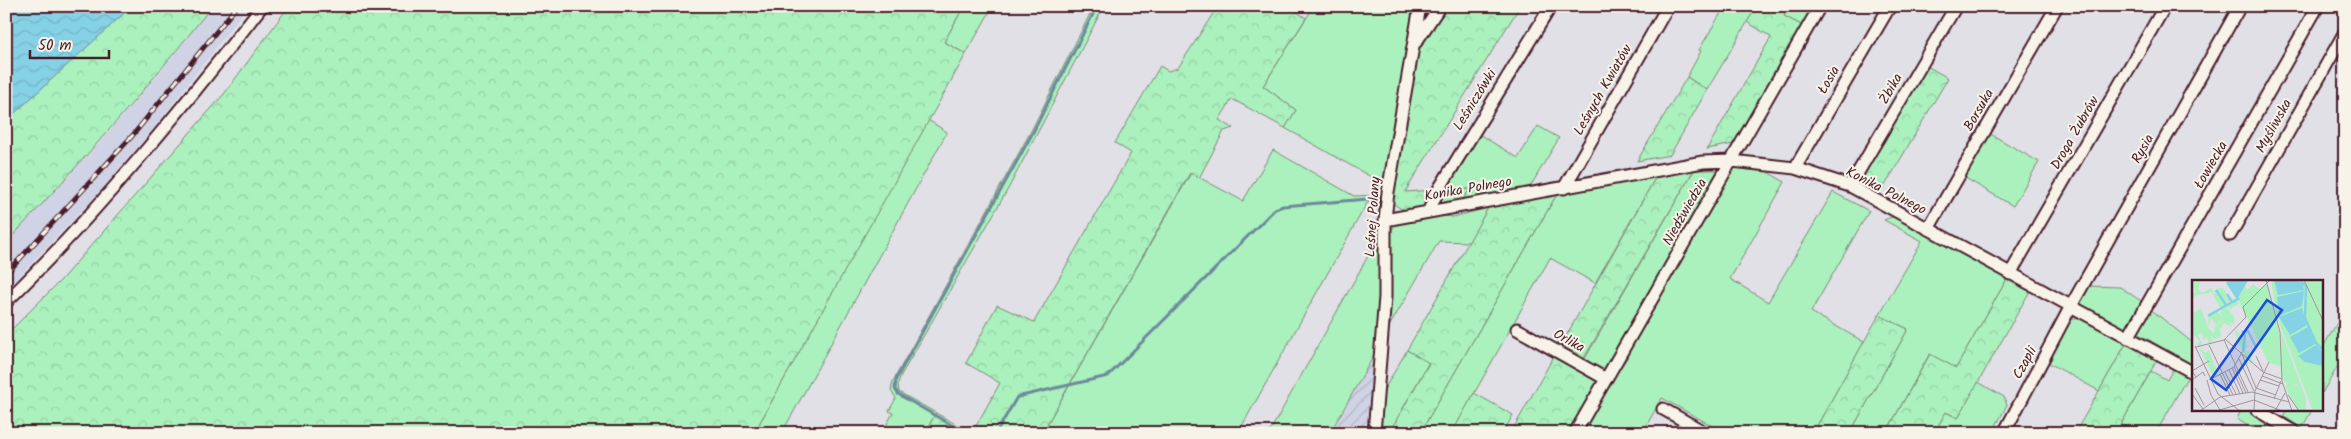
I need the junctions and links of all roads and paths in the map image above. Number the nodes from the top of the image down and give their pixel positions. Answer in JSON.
{"nodes":[{"id":1,"x":262,"y":6,"type":"edge"},
{"id":2,"x":1420,"y":6,"type":"edge"},
{"id":3,"x":1440,"y":6,"type":"edge"},
{"id":4,"x":1551,"y":6,"type":"edge"},
{"id":5,"x":1668,"y":6,"type":"edge"},
{"id":6,"x":1820,"y":6,"type":"edge"},
{"id":7,"x":1890,"y":6,"type":"edge"},
{"id":8,"x":1956,"y":6,"type":"edge"},
{"id":9,"x":2057,"y":6,"type":"edge"},
{"id":10,"x":2165,"y":6,"type":"edge"},
{"id":11,"x":2240,"y":6,"type":"edge"},
{"id":12,"x":2318,"y":6,"type":"edge"},
{"id":13,"x":2345,"y":32,"type":"edge"},
{"id":14,"x":1414,"y":45,"type":"junction"},
{"id":15,"x":1732,"y":161,"type":"junction"},
{"id":16,"x":1795,"y":168,"type":"junction"},
{"id":17,"x":1850,"y":186,"type":"junction"},
{"id":18,"x":1564,"y":188,"type":"junction"},
{"id":19,"x":1428,"y":212,"type":"junction"},
{"id":20,"x":1385,"y":220,"type":"junction"},
{"id":21,"x":1928,"y":229,"type":"junction"},
{"id":22,"x":2230,"y":235,"type":"dead end"},
{"id":23,"x":2010,"y":274,"type":"junction"},
{"id":24,"x":6,"y":302,"type":"edge"},
{"id":25,"x":2071,"y":306,"type":"junction"},
{"id":26,"x":1517,"y":329,"type":"dead end"},
{"id":27,"x":2128,"y":338,"type":"junction"},
{"id":28,"x":2192,"y":372,"type":"edge"},
{"id":29,"x":1606,"y":379,"type":"junction"},
{"id":30,"x":1663,"y":409,"type":"dead end"},
{"id":31,"x":2261,"y":412,"type":"edge"},
{"id":32,"x":1374,"y":433,"type":"edge"},
{"id":33,"x":1575,"y":433,"type":"edge"},
{"id":34,"x":1706,"y":433,"type":"edge"},
{"id":35,"x":2004,"y":433,"type":"edge"},
{"id":36,"x":2296,"y":433,"type":"edge"}],
"edges":[{"from":1,"to":24,"type":"street"},
{"from":2,"to":14,"type":"street","name":"Leśnej Polany"},
{"from":3,"to":14,"type":"street"},
{"from":4,"to":19,"type":"street","name":"Leśniczówki"},
{"from":5,"to":18,"type":"street","name":"Leśnych Kwiatów"},
{"from":6,"to":15,"type":"street","name":"Niedźwiedzia"},
{"from":7,"to":16,"type":"street","name":"Łosia"},
{"from":8,"to":17,"type":"street","name":"Żbika"},
{"from":9,"to":21,"type":"street","name":"Borsuka"},
{"from":10,"to":23,"type":"street","name":"Droga Żubrów"},
{"from":11,"to":25,"type":"street","name":"Rysia"},
{"from":12,"to":27,"type":"street","name":"Łowiecka"},
{"from":13,"to":22,"type":"street","name":"Myśliwska"},
{"from":14,"to":20,"type":"street","name":"Leśnej Polany"},
{"from":15,"to":16,"type":"street","name":"Konika Polnego"},
{"from":15,"to":18,"type":"street","name":"Konika Polnego"},
{"from":15,"to":29,"type":"street","name":"Niedźwiedzia"},
{"from":16,"to":17,"type":"street","name":"Konika Polnego"},
{"from":17,"to":21,"type":"street","name":"Konika Polnego"},
{"from":18,"to":19,"type":"street","name":"Konika Polnego"},
{"from":19,"to":20,"type":"street","name":"Konika Polnego"},
{"from":20,"to":32,"type":"street","name":"Leśnej Polany"},
{"from":21,"to":23,"type":"street","name":"Konika Polnego"},
{"from":23,"to":25,"type":"street","name":"Konika Polnego"},
{"from":25,"to":27,"type":"street","name":"Konika Polnego"},
{"from":25,"to":35,"type":"street","name":"Czapli"},
{"from":26,"to":29,"type":"street","name":"Orlika"},
{"from":27,"to":28,"type":"street","name":"Konika Polnego"},
{"from":29,"to":33,"type":"street","name":"Niedźwiedzia"},
{"from":30,"to":34,"type":"street"},
{"from":31,"to":36,"type":"street"}]}
